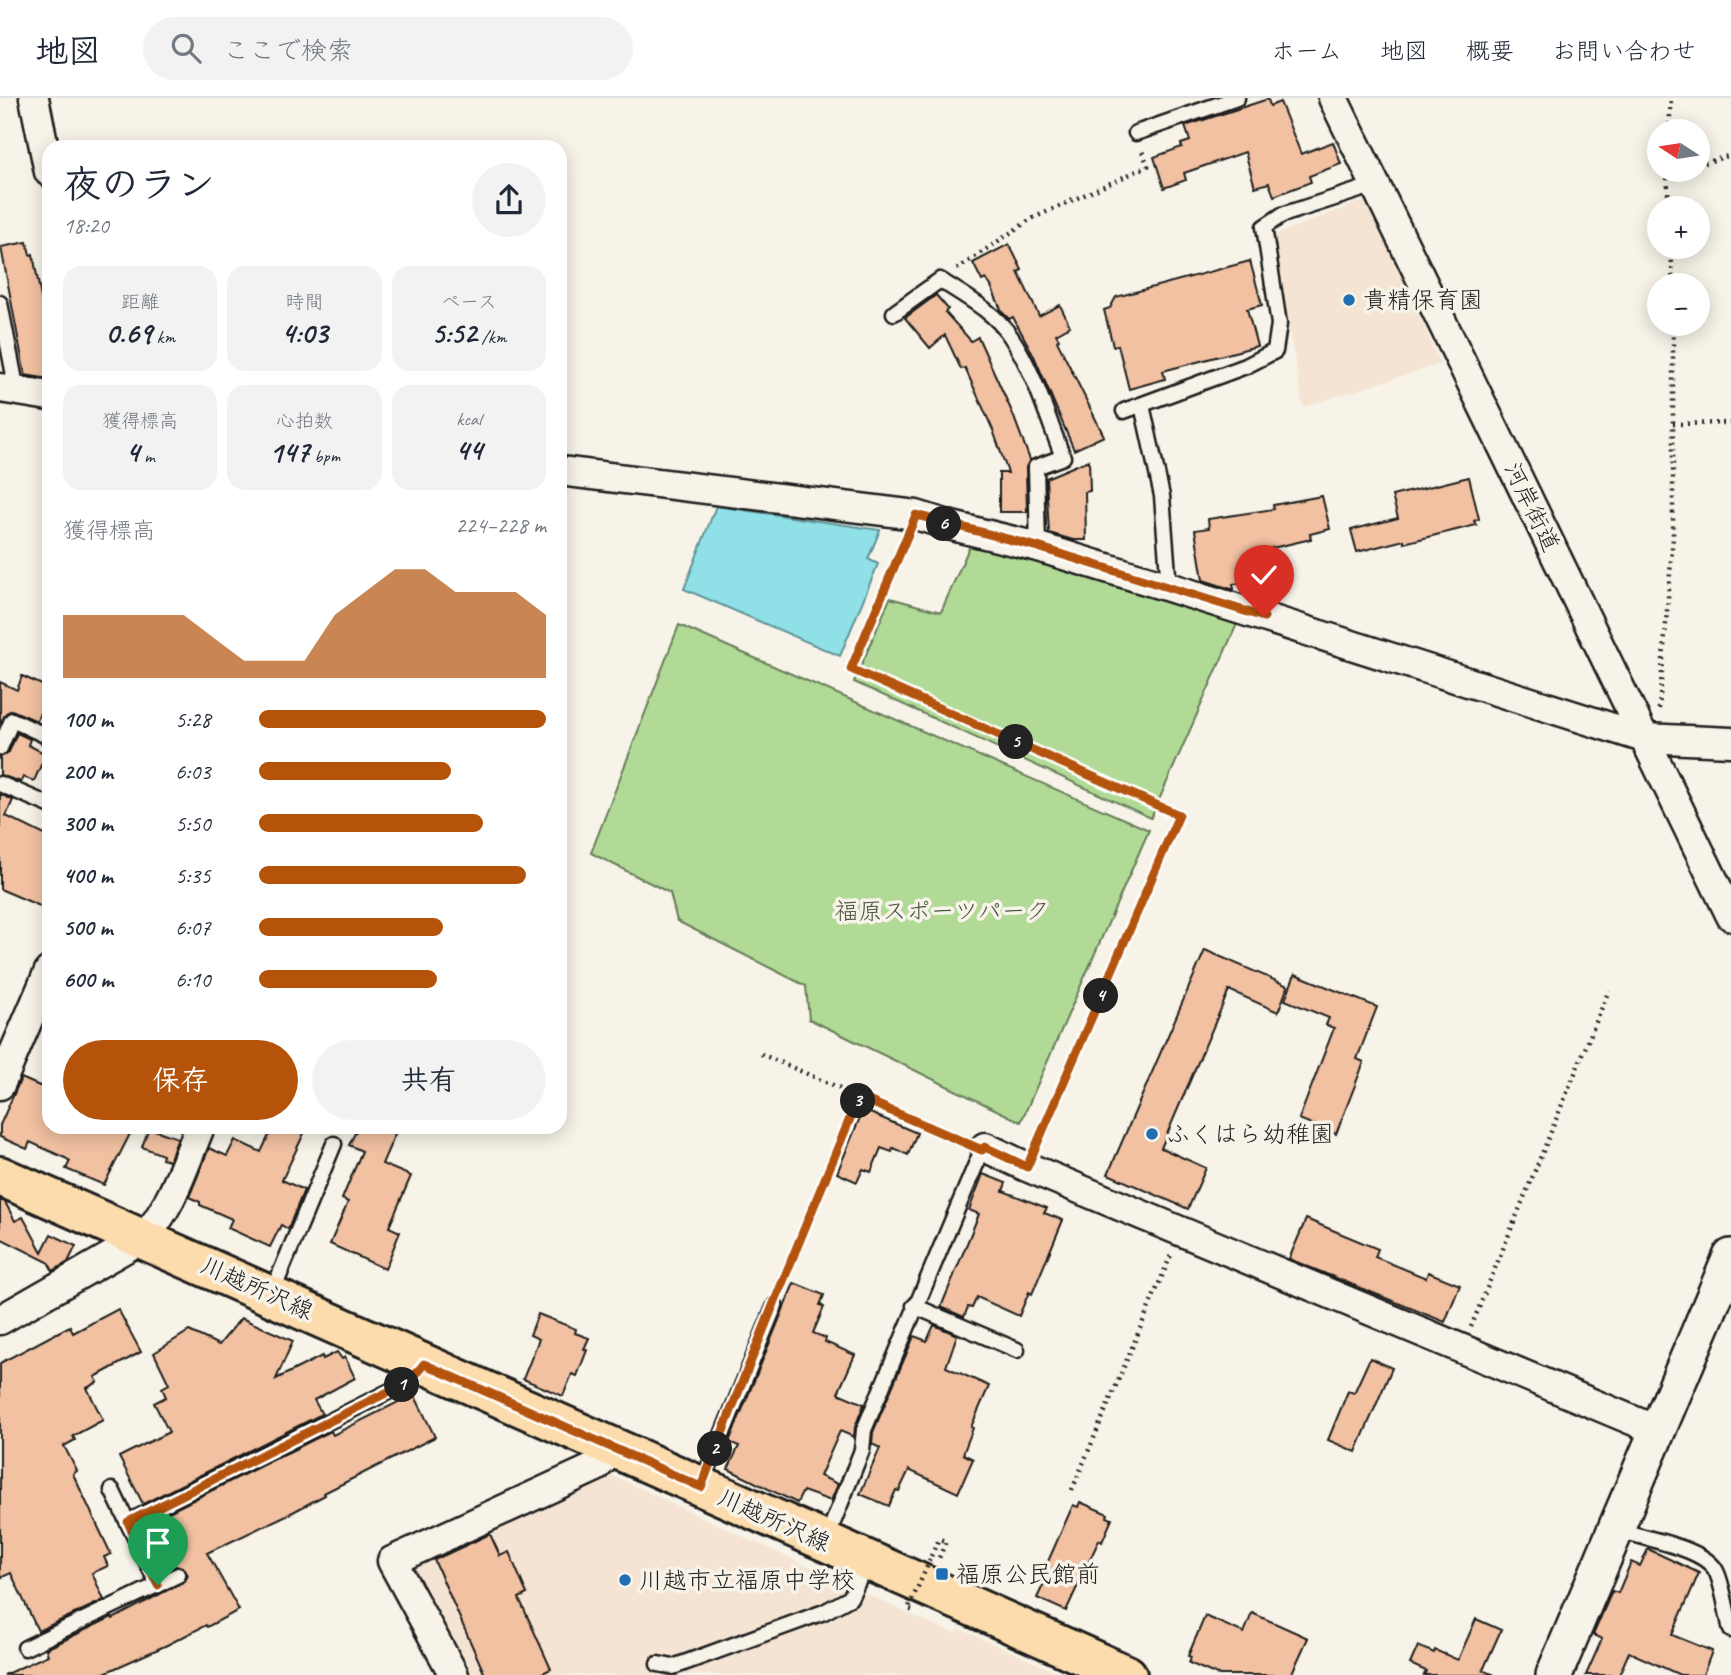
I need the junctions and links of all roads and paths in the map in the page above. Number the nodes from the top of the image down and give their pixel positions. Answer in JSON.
{"nodes":[{"id":1,"x":34,"y":98,"type":"edge"},
{"id":2,"x":1237,"y":98,"type":"edge"},
{"id":3,"x":1333,"y":98,"type":"edge"},
{"id":4,"x":1671,"y":98,"type":"edge"},
{"id":5,"x":1670,"y":119,"type":"edge"},
{"id":6,"x":1136,"y":133,"type":"joint"},
{"id":7,"x":43,"y":140,"type":"edge"},
{"id":8,"x":1731,"y":155,"type":"edge"},
{"id":9,"x":1710,"y":161,"type":"edge"},
{"id":10,"x":1374,"y":185,"type":"junction"},
{"id":11,"x":946,"y":284,"type":"junction"},
{"id":12,"x":0,"y":303,"type":"edge"},
{"id":13,"x":894,"y":313,"type":"dead end"},
{"id":14,"x":1673,"y":336,"type":"edge"},
{"id":15,"x":8,"y":390,"type":"edge"},
{"id":16,"x":42,"y":396,"type":"edge"},
{"id":17,"x":1142,"y":405,"type":"junction"},
{"id":18,"x":1124,"y":411,"type":"dead end"},
{"id":19,"x":1731,"y":423,"type":"edge"},
{"id":20,"x":1673,"y":424,"type":"junction"},
{"id":21,"x":567,"y":472,"type":"edge"},
{"id":22,"x":916,"y":515,"type":"junction"},
{"id":23,"x":1038,"y":547,"type":"junction"},
{"id":24,"x":1169,"y":587,"type":"junction"},
{"id":25,"x":42,"y":734,"type":"edge"},
{"id":26,"x":1644,"y":738,"type":"junction"},
{"id":27,"x":1731,"y":742,"type":"edge"},
{"id":28,"x":0,"y":748,"type":"edge"},
{"id":29,"x":0,"y":784,"type":"edge"},
{"id":30,"x":42,"y":802,"type":"edge"},
{"id":31,"x":1731,"y":916,"type":"edge"},
{"id":32,"x":42,"y":987,"type":"edge"},
{"id":33,"x":1609,"y":990,"type":"dead end"},
{"id":34,"x":761,"y":1054,"type":"dead end"},
{"id":35,"x":0,"y":1086,"type":"edge"},
{"id":36,"x":859,"y":1097,"type":"junction"},
{"id":37,"x":197,"y":1134,"type":"edge"},
{"id":38,"x":334,"y":1144,"type":"dead end"},
{"id":39,"x":984,"y":1149,"type":"junction"},
{"id":40,"x":1027,"y":1167,"type":"junction"},
{"id":41,"x":2,"y":1182,"type":"edge"},
{"id":42,"x":1181,"y":1231,"type":"junction"},
{"id":43,"x":143,"y":1238,"type":"junction"},
{"id":44,"x":1731,"y":1257,"type":"edge"},
{"id":45,"x":271,"y":1295,"type":"junction"},
{"id":46,"x":775,"y":1305,"type":"joint"},
{"id":47,"x":915,"y":1306,"type":"junction"},
{"id":48,"x":0,"y":1320,"type":"edge"},
{"id":49,"x":1017,"y":1350,"type":"dead end"},
{"id":50,"x":1462,"y":1350,"type":"junction"},
{"id":51,"x":424,"y":1364,"type":"junction"},
{"id":52,"x":1656,"y":1430,"type":"junction"},
{"id":53,"x":611,"y":1446,"type":"junction"},
{"id":54,"x":701,"y":1487,"type":"junction"},
{"id":55,"x":112,"y":1490,"type":"dead end"},
{"id":56,"x":1072,"y":1490,"type":"dead end"},
{"id":57,"x":128,"y":1522,"type":"junction"},
{"id":58,"x":1616,"y":1529,"type":"junction"},
{"id":59,"x":825,"y":1542,"type":"junction"},
{"id":60,"x":868,"y":1561,"type":"junction"},
{"id":61,"x":937,"y":1562,"type":"dead end"},
{"id":62,"x":178,"y":1575,"type":"dead end"},
{"id":63,"x":158,"y":1585,"type":"junction"},
{"id":64,"x":912,"y":1610,"type":"dead end"},
{"id":65,"x":1731,"y":1630,"type":"edge"},
{"id":66,"x":25,"y":1648,"type":"dead end"},
{"id":67,"x":658,"y":1664,"type":"dead end"},
{"id":68,"x":1556,"y":1674,"type":"edge"},
{"id":69,"x":454,"y":1675,"type":"edge"},
{"id":70,"x":1127,"y":1675,"type":"edge"}],
"edges":[{"from":1,"to":7,"type":"street"},
{"from":2,"to":6,"type":"lane"},
{"from":3,"to":10,"type":"street","name":"河岸街道"},
{"from":4,"to":5,"type":"path"},
{"from":6,"to":11,"type":"path"},
{"from":8,"to":9,"type":"path"},
{"from":10,"to":17,"type":"lane"},
{"from":10,"to":26,"type":"street","name":"河岸街道"},
{"from":11,"to":13,"type":"lane"},
{"from":11,"to":23,"type":"lane"},
{"from":12,"to":15,"type":"lane"},
{"from":14,"to":20,"type":"path"},
{"from":15,"to":16,"type":"street"},
{"from":17,"to":18,"type":"lane"},
{"from":17,"to":24,"type":"lane"},
{"from":19,"to":20,"type":"path"},
{"from":20,"to":26,"type":"path"},
{"from":21,"to":22,"type":"street"},
{"from":22,"to":23,"type":"street"},
{"from":22,"to":40,"type":"path"},
{"from":23,"to":24,"type":"street"},
{"from":24,"to":26,"type":"street"},
{"from":25,"to":28,"type":"lane"},
{"from":26,"to":27,"type":"street"},
{"from":26,"to":31,"type":"street","name":"河岸街道"},
{"from":29,"to":30,"type":"lane"},
{"from":32,"to":35,"type":"street"},
{"from":33,"to":50,"type":"path"},
{"from":34,"to":36,"type":"path"},
{"from":36,"to":39,"type":"path"},
{"from":36,"to":46,"type":"path"},
{"from":37,"to":43,"type":"street"},
{"from":38,"to":45,"type":"lane"},
{"from":39,"to":40,"type":"street"},
{"from":39,"to":47,"type":"lane"},
{"from":40,"to":42,"type":"street"},
{"from":41,"to":43,"type":"main road","name":"川越所沢線"},
{"from":42,"to":50,"type":"street"},
{"from":42,"to":56,"type":"path"},
{"from":43,"to":45,"type":"main road","name":"川越所沢線"},
{"from":43,"to":48,"type":"street"},
{"from":44,"to":52,"type":"street"},
{"from":45,"to":51,"type":"main road","name":"川越所沢線"},
{"from":46,"to":54,"type":"lane"},
{"from":47,"to":49,"type":"lane"},
{"from":47,"to":59,"type":"lane"},
{"from":50,"to":52,"type":"street"},
{"from":51,"to":53,"type":"main road","name":"川越所沢線"},
{"from":51,"to":57,"type":"lane"},
{"from":52,"to":58,"type":"street"},
{"from":53,"to":54,"type":"main road","name":"川越所沢線"},
{"from":53,"to":69,"type":"street"},
{"from":54,"to":59,"type":"main road","name":"川越所沢線"},
{"from":55,"to":57,"type":"lane"},
{"from":57,"to":63,"type":"lane"},
{"from":58,"to":65,"type":"lane"},
{"from":58,"to":68,"type":"street"},
{"from":59,"to":60,"type":"main road","name":"川越所沢線"},
{"from":60,"to":67,"type":"lane"},
{"from":60,"to":70,"type":"main road","name":"川越所沢線"},
{"from":61,"to":64,"type":"path","bridge":true},
{"from":62,"to":63,"type":"lane"},
{"from":63,"to":66,"type":"lane"}]}
